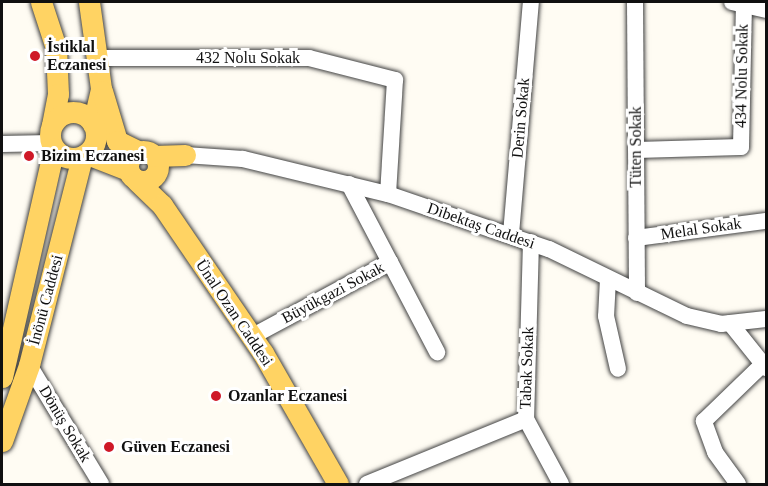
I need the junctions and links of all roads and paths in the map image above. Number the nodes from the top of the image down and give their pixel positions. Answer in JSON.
{"nodes":[{"id":1,"x":41,"y":2,"type":"edge"},
{"id":2,"x":89,"y":2,"type":"edge"},
{"id":3,"x":531,"y":2,"type":"edge"},
{"id":4,"x":635,"y":2,"type":"edge"},
{"id":5,"x":738,"y":3,"type":"edge"},
{"id":6,"x":766,"y":9,"type":"edge"},
{"id":7,"x":99,"y":58,"type":"junction"},
{"id":8,"x":101,"y":89,"type":"junction"},
{"id":9,"x":94,"y":126,"type":"junction"},
{"id":10,"x":52,"y":139,"type":"junction"},
{"id":11,"x":117,"y":141,"type":"junction"},
{"id":12,"x":2,"y":144,"type":"edge"},
{"id":13,"x":636,"y":150,"type":"junction"},
{"id":14,"x":85,"y":155,"type":"junction"},
{"id":15,"x":185,"y":155,"type":"joint"},
{"id":16,"x":145,"y":167,"type":"junction"},
{"id":17,"x":349,"y":184,"type":"junction"},
{"id":18,"x":388,"y":194,"type":"junction"},
{"id":19,"x":766,"y":221,"type":"edge"},
{"id":20,"x":511,"y":234,"type":"junction"},
{"id":21,"x":636,"y":238,"type":"junction"},
{"id":22,"x":531,"y":242,"type":"junction"},
{"id":23,"x":390,"y":262,"type":"junction"},
{"id":24,"x":608,"y":279,"type":"junction"},
{"id":25,"x":637,"y":293,"type":"junction"},
{"id":26,"x":766,"y":319,"type":"edge"},
{"id":27,"x":730,"y":323,"type":"junction"},
{"id":28,"x":251,"y":337,"type":"junction"},
{"id":29,"x":437,"y":352,"type":"dead end"},
{"id":30,"x":29,"y":364,"type":"junction"},
{"id":31,"x":3,"y":366,"type":"edge"},
{"id":32,"x":765,"y":366,"type":"edge"},
{"id":33,"x":618,"y":369,"type":"dead end"},
{"id":34,"x":526,"y":419,"type":"junction"},
{"id":35,"x":2,"y":441,"type":"edge"},
{"id":36,"x":101,"y":484,"type":"edge"},
{"id":37,"x":338,"y":484,"type":"edge"},
{"id":38,"x":367,"y":484,"type":"edge"},
{"id":39,"x":561,"y":484,"type":"edge"},
{"id":40,"x":738,"y":484,"type":"edge"}],
"edges":[{"from":1,"to":10,"type":"main road","name":"İnönü Caddesi"},
{"from":2,"to":7,"type":"main road"},
{"from":3,"to":20,"type":"street","name":"Derin Sokak"},
{"from":4,"to":13,"type":"street","name":"Tüten Sokak"},
{"from":5,"to":6,"type":"street"},
{"from":5,"to":13,"type":"street","name":"434 Nolu Sokak"},
{"from":7,"to":8,"type":"main road"},
{"from":7,"to":18,"type":"street","name":"432 Nolu Sokak"},
{"from":8,"to":9,"type":"main road"},
{"from":8,"to":11,"type":"main road"},
{"from":9,"to":10,"type":"main road"},
{"from":9,"to":11,"type":"main road"},
{"from":9,"to":14,"type":"main road"},
{"from":10,"to":12,"type":"street"},
{"from":10,"to":14,"type":"main road"},
{"from":10,"to":31,"type":"main road","name":"İnönü Caddesi"},
{"from":11,"to":16,"type":"main road"},
{"from":13,"to":21,"type":"street","name":"Tüten Sokak"},
{"from":14,"to":16,"type":"main road"},
{"from":14,"to":30,"type":"main road","name":"İnönü Caddesi"},
{"from":15,"to":16,"type":"main road"},
{"from":15,"to":17,"type":"street","name":"Dibektaş Caddesi"},
{"from":16,"to":28,"type":"main road","name":"Ünal Ozan Caddesi"},
{"from":17,"to":18,"type":"street","name":"Dibektaş Caddesi"},
{"from":17,"to":23,"type":"street"},
{"from":18,"to":20,"type":"street","name":"Dibektaş Caddesi"},
{"from":19,"to":21,"type":"street","name":"Melal Sokak"},
{"from":20,"to":22,"type":"street","name":"Dibektaş Caddesi"},
{"from":21,"to":25,"type":"street","name":"Tüten Sokak"},
{"from":22,"to":24,"type":"street","name":"Dibektaş Caddesi"},
{"from":22,"to":34,"type":"street","name":"Tabak Sokak"},
{"from":23,"to":28,"type":"street","name":"Büyükgazi Sokak"},
{"from":23,"to":29,"type":"street","name":"Büyükgazi Sokak"},
{"from":24,"to":25,"type":"street","name":"Dibektaş Caddesi"},
{"from":24,"to":33,"type":"street"},
{"from":25,"to":27,"type":"street","name":"Dibektaş Caddesi"},
{"from":26,"to":27,"type":"street","name":"Dibektaş Caddesi"},
{"from":27,"to":32,"type":"street"},
{"from":28,"to":37,"type":"main road","name":"Ünal Ozan Caddesi"},
{"from":30,"to":35,"type":"main road","name":"İnönü Caddesi"},
{"from":30,"to":36,"type":"street","name":"Dönüş Sokak"},
{"from":32,"to":40,"type":"street"},
{"from":34,"to":38,"type":"street"},
{"from":34,"to":39,"type":"street","name":"Tabak Sokak"}]}
